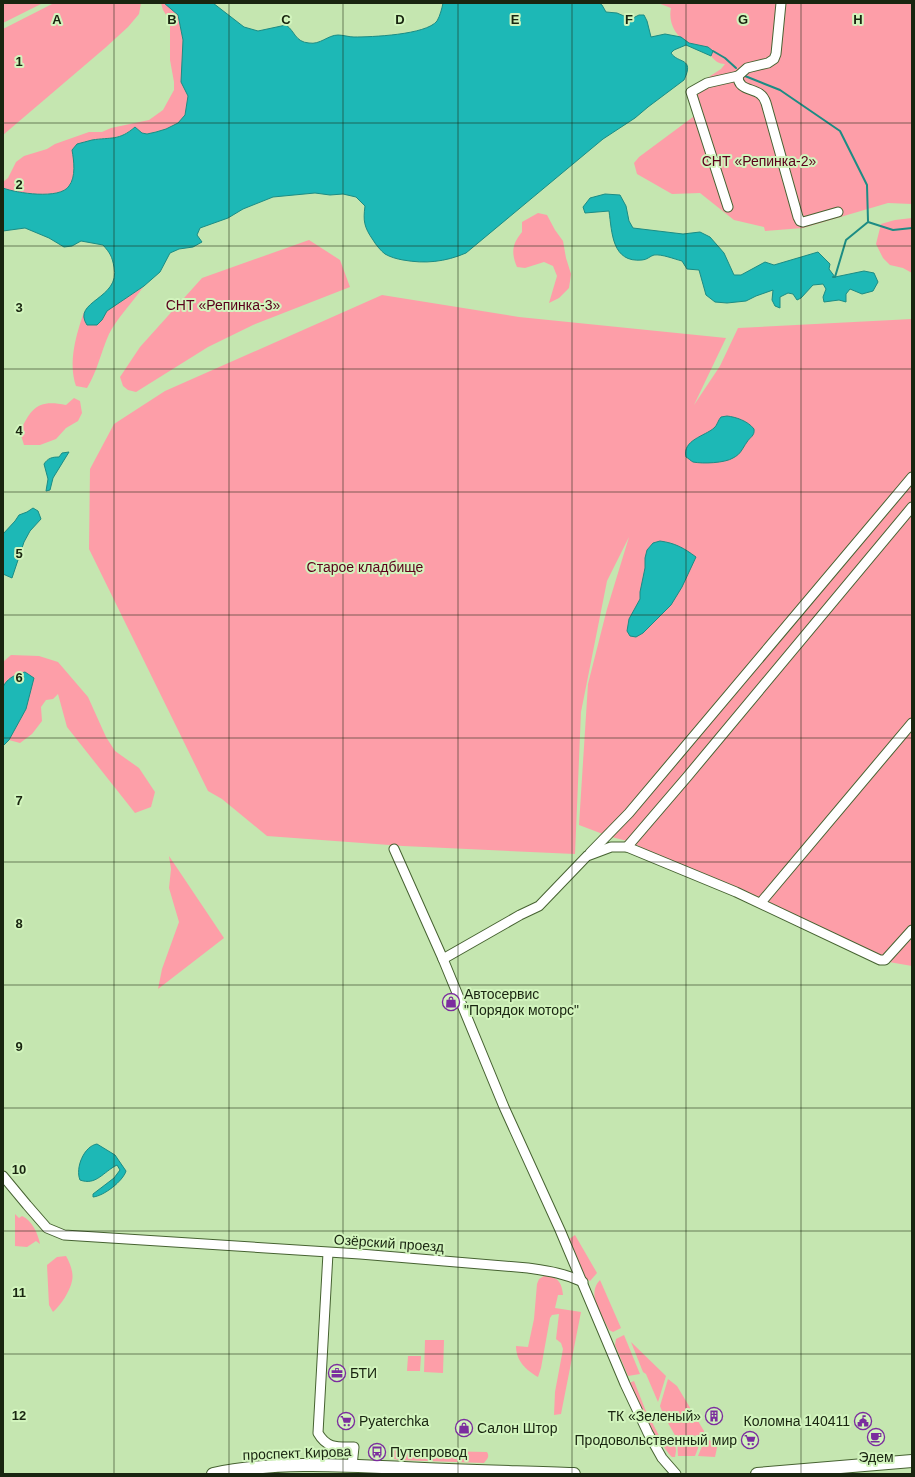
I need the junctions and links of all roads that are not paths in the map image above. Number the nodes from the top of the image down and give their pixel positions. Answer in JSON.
{"nodes":[{"id":1,"x":781,"y":3,"type":"edge"},
{"id":2,"x":738,"y":76,"type":"junction"},
{"id":3,"x":728,"y":207,"type":"dead end"},
{"id":4,"x":838,"y":212,"type":"dead end"},
{"id":5,"x":912,"y":478,"type":"edge"},
{"id":6,"x":912,"y":507,"type":"edge"},
{"id":7,"x":912,"y":723,"type":"edge"},
{"id":8,"x":627,"y":847,"type":"junction"},
{"id":9,"x":394,"y":849,"type":"dead end"},
{"id":10,"x":587,"y":856,"type":"junction"},
{"id":11,"x":763,"y":900,"type":"dead end"},
{"id":12,"x":912,"y":930,"type":"edge"},
{"id":13,"x":443,"y":959,"type":"junction"},
{"id":14,"x":3,"y":1176,"type":"edge"},
{"id":15,"x":328,"y":1253,"type":"junction"},
{"id":16,"x":582,"y":1282,"type":"junction"},
{"id":17,"x":912,"y":1461,"type":"edge"},
{"id":18,"x":352,"y":1466,"type":"junction"},
{"id":19,"x":213,"y":1474,"type":"edge"},
{"id":20,"x":574,"y":1474,"type":"edge"},
{"id":21,"x":676,"y":1474,"type":"edge"},
{"id":22,"x":758,"y":1474,"type":"edge"}],
"edges":[{"from":1,"to":2,"type":"street"},
{"from":2,"to":3,"type":"street"},
{"from":2,"to":4,"type":"street"},
{"from":5,"to":10,"type":"street"},
{"from":6,"to":8,"type":"street"},
{"from":7,"to":11,"type":"street"},
{"from":8,"to":10,"type":"street"},
{"from":8,"to":12,"type":"street"},
{"from":9,"to":13,"type":"street"},
{"from":10,"to":13,"type":"street"},
{"from":13,"to":16,"type":"street"},
{"from":14,"to":15,"type":"street","name":"Озёрский проезд"},
{"from":15,"to":16,"type":"street","name":"Озёрский проезд"},
{"from":15,"to":18,"type":"street"},
{"from":16,"to":21,"type":"street"},
{"from":17,"to":22,"type":"main road"},
{"from":18,"to":19,"type":"main road","name":"проспект Кирова"},
{"from":18,"to":20,"type":"main road","name":"проспект Кирова"}]}
